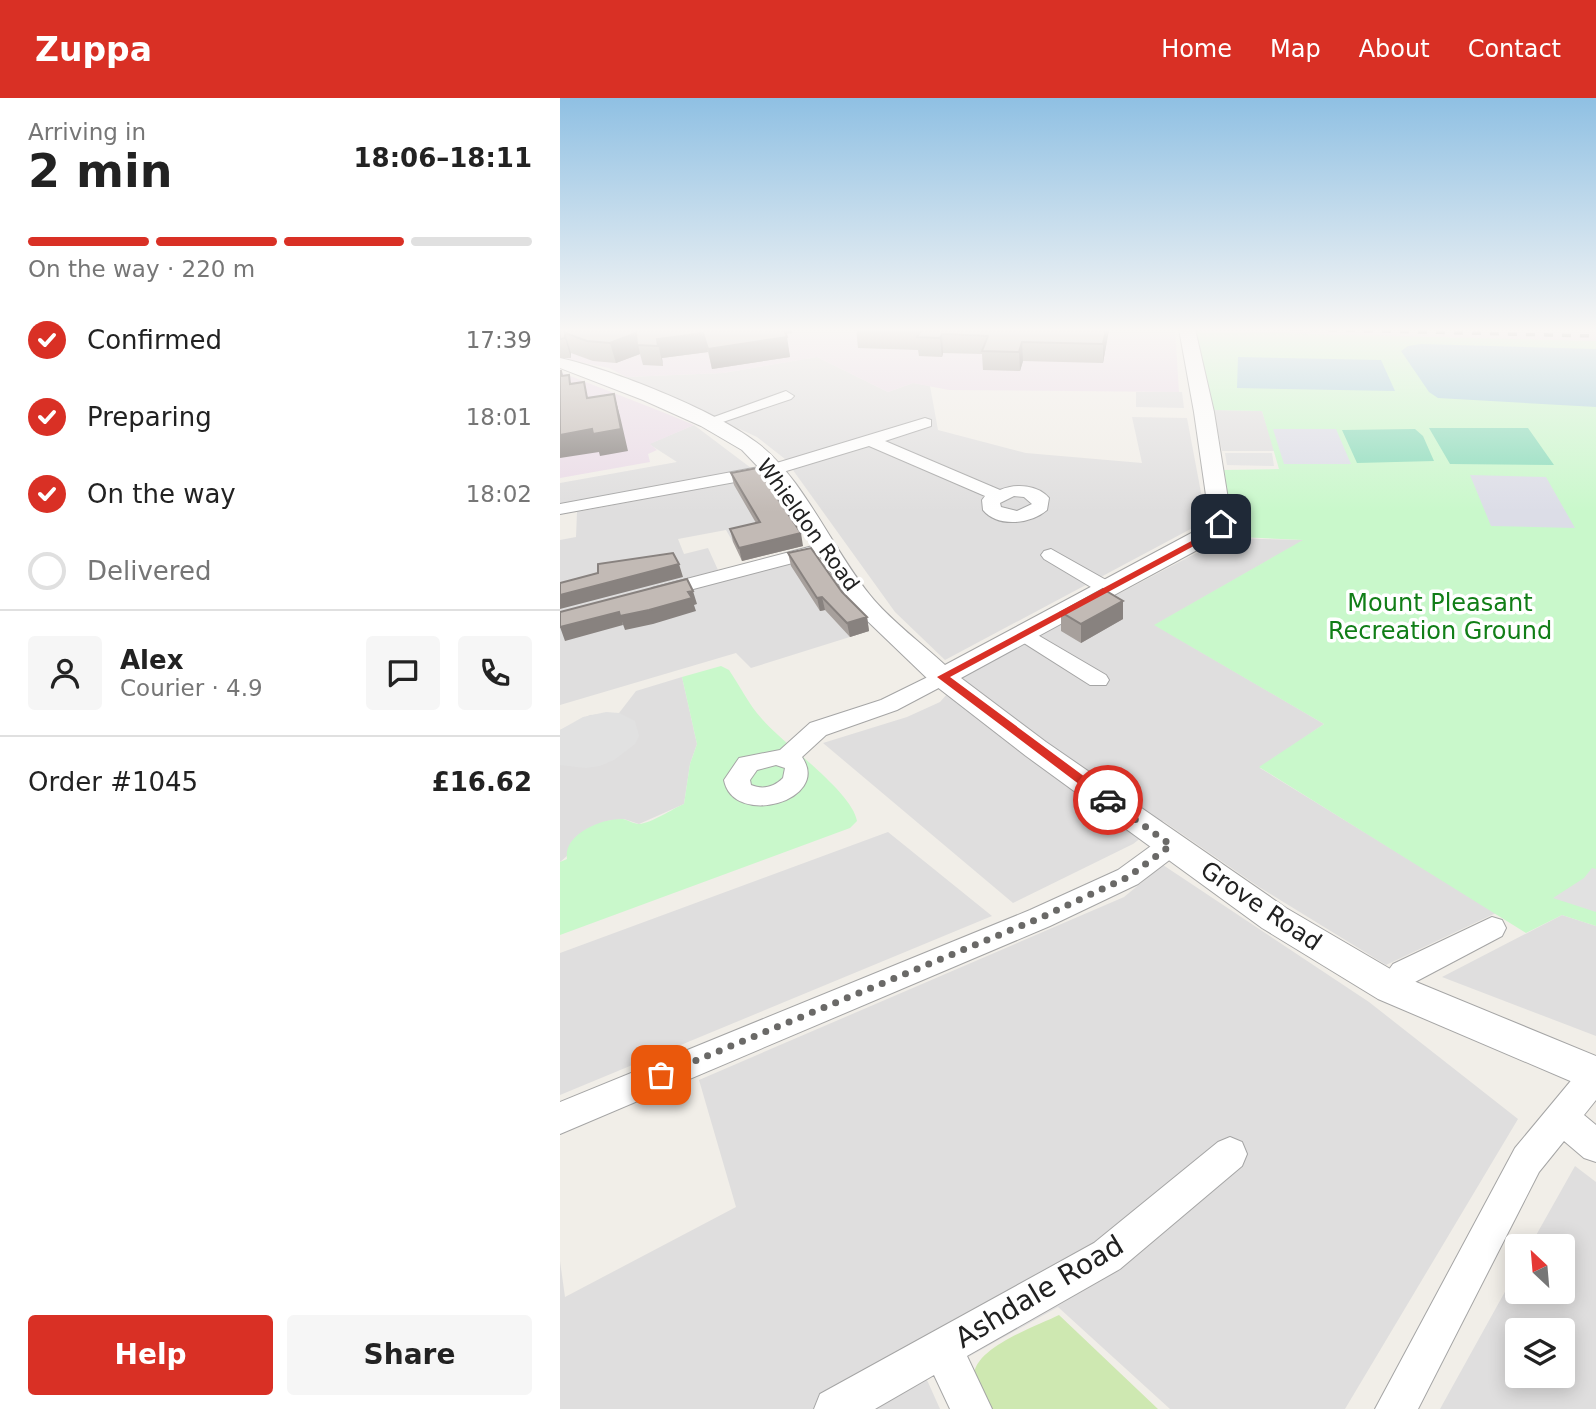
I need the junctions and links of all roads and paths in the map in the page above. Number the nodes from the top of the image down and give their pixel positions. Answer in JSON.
{"nodes":[{"id":1,"x":634,"y":390,"type":"edge"},
{"id":2,"x":1199,"y":390,"type":"edge"},
{"id":3,"x":786,"y":396,"type":"dead end"},
{"id":4,"x":708,"y":422,"type":"junction"},
{"id":5,"x":925,"y":423,"type":"dead end"},
{"id":6,"x":872,"y":441,"type":"junction"},
{"id":7,"x":774,"y":470,"type":"junction"},
{"id":8,"x":998,"y":495,"type":"dead end"},
{"id":9,"x":560,"y":509,"type":"edge"},
{"id":10,"x":828,"y":548,"type":"junction"},
{"id":11,"x":1051,"y":555,"type":"dead end"},
{"id":12,"x":1108,"y":589,"type":"junction"},
{"id":13,"x":640,"y":597,"type":"edge"},
{"id":14,"x":893,"y":632,"type":"joint"},
{"id":15,"x":1024,"y":634,"type":"junction"},
{"id":16,"x":943,"y":677,"type":"junction"},
{"id":17,"x":1098,"y":680,"type":"dead end"},
{"id":18,"x":786,"y":758,"type":"dead end"},
{"id":19,"x":1171,"y":845,"type":"junction"},
{"id":20,"x":1492,"y":928,"type":"dead end"},
{"id":21,"x":1391,"y":988,"type":"junction"},
{"id":22,"x":1596,"y":1074,"type":"edge"},
{"id":23,"x":560,"y":1118,"type":"edge"},
{"id":24,"x":1563,"y":1119,"type":"junction"},
{"id":25,"x":1596,"y":1146,"type":"edge"},
{"id":26,"x":1230,"y":1154,"type":"dead end"},
{"id":27,"x":943,"y":1349,"type":"junction"},
{"id":28,"x":835,"y":1409,"type":"edge"},
{"id":29,"x":971,"y":1409,"type":"edge"},
{"id":30,"x":1396,"y":1409,"type":"edge"}],
"edges":[{"from":1,"to":4,"type":"street","name":"Whieldon Road"},
{"from":2,"to":12,"type":"street"},
{"from":3,"to":4,"type":"street"},
{"from":4,"to":7,"type":"street","name":"Whieldon Road"},
{"from":5,"to":6,"type":"street"},
{"from":6,"to":7,"type":"street"},
{"from":6,"to":8,"type":"street"},
{"from":7,"to":9,"type":"street"},
{"from":7,"to":10,"type":"street","name":"Whieldon Road"},
{"from":10,"to":13,"type":"street"},
{"from":10,"to":14,"type":"street","name":"Whieldon Road"},
{"from":11,"to":12,"type":"street"},
{"from":12,"to":15,"type":"street"},
{"from":14,"to":16,"type":"street","name":"Grove Road"},
{"from":15,"to":16,"type":"street"},
{"from":15,"to":17,"type":"street"},
{"from":16,"to":18,"type":"street"},
{"from":16,"to":19,"type":"street","name":"Grove Road"},
{"from":19,"to":21,"type":"street","name":"Grove Road"},
{"from":19,"to":23,"type":"street"},
{"from":20,"to":21,"type":"street"},
{"from":21,"to":22,"type":"street","name":"Grove Road"},
{"from":22,"to":24,"type":"street"},
{"from":24,"to":25,"type":"street"},
{"from":24,"to":30,"type":"street"},
{"from":26,"to":27,"type":"street","name":"Ashdale Road"},
{"from":27,"to":28,"type":"street","name":"Ashdale Road"},
{"from":27,"to":29,"type":"street"}]}
